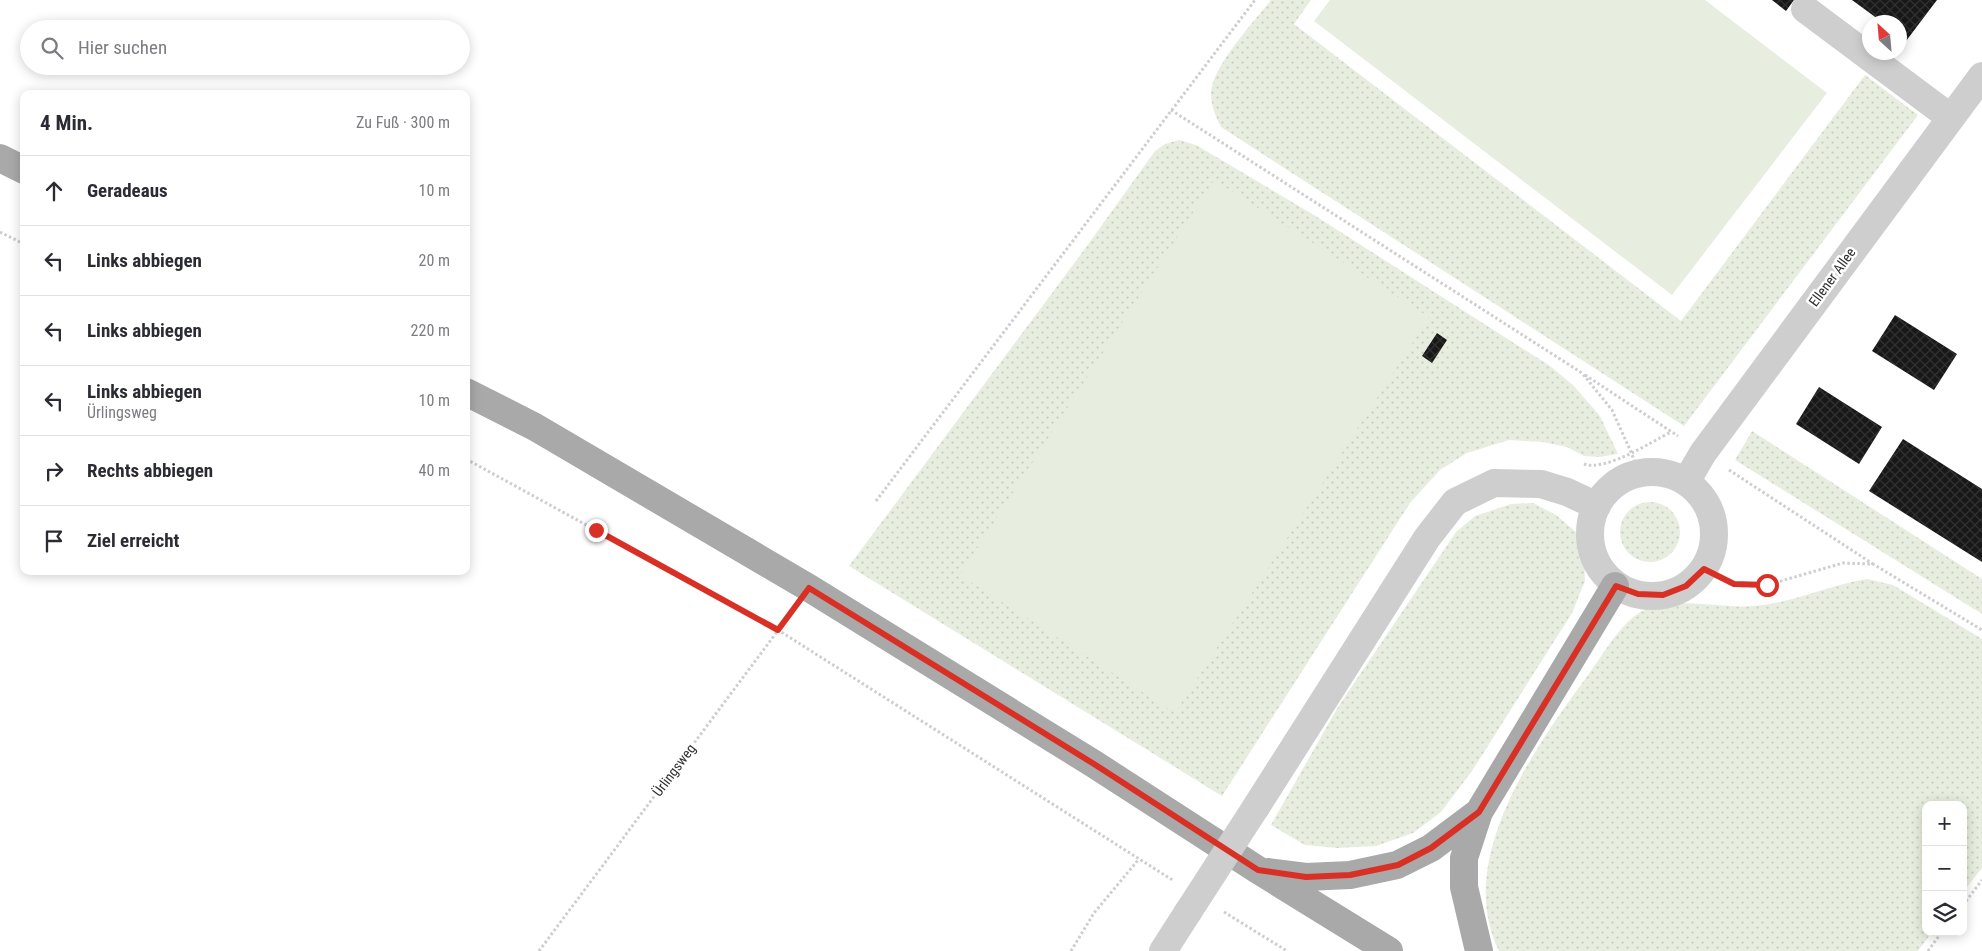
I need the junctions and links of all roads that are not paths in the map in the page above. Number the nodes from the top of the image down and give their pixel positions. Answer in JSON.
{"nodes":[{"id":1,"x":1805,"y":9,"type":"dead end"},
{"id":2,"x":1982,"y":76,"type":"edge"},
{"id":3,"x":1951,"y":118,"type":"junction"},
{"id":4,"x":0,"y":158,"type":"edge"},
{"id":5,"x":20,"y":168,"type":"edge"},
{"id":6,"x":470,"y":394,"type":"edge"},
{"id":7,"x":1686,"y":482,"type":"junction"},
{"id":8,"x":1597,"y":506,"type":"junction"},
{"id":9,"x":1616,"y":586,"type":"junction"},
{"id":10,"x":1479,"y":812,"type":"junction"},
{"id":11,"x":1258,"y":870,"type":"junction"},
{"id":12,"x":1163,"y":951,"type":"edge"},
{"id":13,"x":1389,"y":951,"type":"edge"},
{"id":14,"x":1479,"y":951,"type":"edge"}],
"edges":[{"from":1,"to":3,"type":"street"},
{"from":2,"to":3,"type":"street","name":"Ellener Allee"},
{"from":3,"to":7,"type":"street","name":"Ellener Allee"},
{"from":4,"to":5,"type":"main road"},
{"from":6,"to":11,"type":"main road"},
{"from":7,"to":8,"type":"street"},
{"from":7,"to":9,"type":"street"},
{"from":8,"to":9,"type":"street"},
{"from":8,"to":12,"type":"street","bridge":true},
{"from":9,"to":10,"type":"main road"},
{"from":10,"to":11,"type":"main road"},
{"from":10,"to":14,"type":"main road"},
{"from":11,"to":13,"type":"main road"}]}
